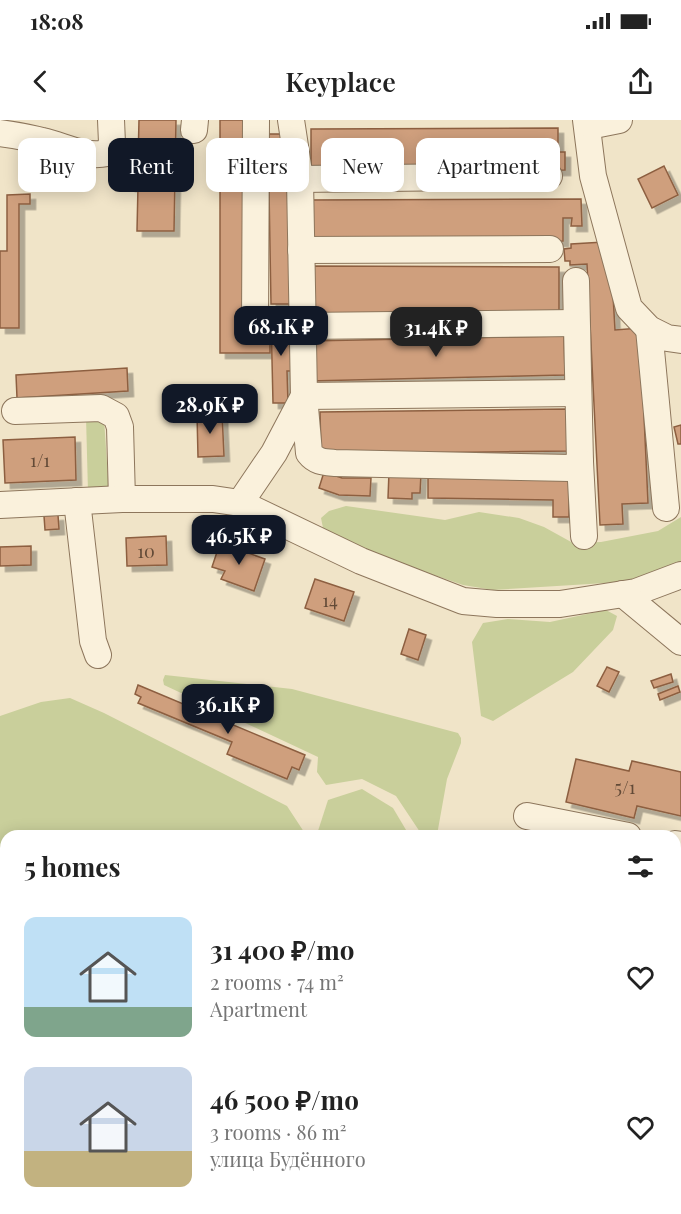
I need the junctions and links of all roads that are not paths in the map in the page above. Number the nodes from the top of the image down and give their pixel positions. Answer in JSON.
{"nodes":[{"id":1,"x":111,"y":120,"type":"edge"},
{"id":2,"x":256,"y":120,"type":"edge"},
{"id":3,"x":291,"y":120,"type":"edge"},
{"id":4,"x":619,"y":120,"type":"edge"},
{"id":5,"x":587,"y":121,"type":"edge"},
{"id":6,"x":0,"y":133,"type":"edge"},
{"id":7,"x":294,"y":138,"type":"edge"},
{"id":8,"x":416,"y":178,"type":"edge"},
{"id":9,"x":309,"y":179,"type":"edge"},
{"id":10,"x":300,"y":192,"type":"edge"},
{"id":11,"x":550,"y":249,"type":"dead end"},
{"id":12,"x":301,"y":250,"type":"junction"},
{"id":13,"x":576,"y":281,"type":"dead end"},
{"id":14,"x":576,"y":323,"type":"junction"},
{"id":15,"x":255,"y":324,"type":"dead end"},
{"id":16,"x":302,"y":326,"type":"junction"},
{"id":17,"x":649,"y":329,"type":"junction"},
{"id":18,"x":681,"y":340,"type":"edge"},
{"id":19,"x":578,"y":393,"type":"junction"},
{"id":20,"x":304,"y":396,"type":"junction"},
{"id":21,"x":15,"y":411,"type":"dead end"},
{"id":22,"x":580,"y":462,"type":"junction"},
{"id":23,"x":122,"y":499,"type":"junction"},
{"id":24,"x":77,"y":501,"type":"junction"},
{"id":25,"x":240,"y":503,"type":"junction"},
{"id":26,"x":0,"y":505,"type":"edge"},
{"id":27,"x":666,"y":508,"type":"dead end"},
{"id":28,"x":584,"y":536,"type":"dead end"},
{"id":29,"x":681,"y":575,"type":"edge"},
{"id":30,"x":623,"y":594,"type":"junction"},
{"id":31,"x":680,"y":639,"type":"edge"},
{"id":32,"x":99,"y":656,"type":"dead end"},
{"id":33,"x":526,"y":816,"type":"dead end"},
{"id":34,"x":597,"y":830,"type":"edge"}],
"edges":[{"from":1,"to":6,"type":"street"},
{"from":2,"to":15,"type":"street"},
{"from":3,"to":7,"type":"street"},
{"from":4,"to":5,"type":"street"},
{"from":5,"to":17,"type":"street"},
{"from":8,"to":9,"type":"street"},
{"from":10,"to":12,"type":"street"},
{"from":11,"to":12,"type":"street"},
{"from":12,"to":16,"type":"street"},
{"from":13,"to":14,"type":"street"},
{"from":14,"to":16,"type":"street"},
{"from":14,"to":19,"type":"street"},
{"from":16,"to":20,"type":"street"},
{"from":17,"to":18,"type":"street"},
{"from":17,"to":27,"type":"street"},
{"from":19,"to":20,"type":"street"},
{"from":19,"to":22,"type":"street"},
{"from":20,"to":22,"type":"street"},
{"from":20,"to":25,"type":"street"},
{"from":21,"to":23,"type":"street"},
{"from":22,"to":28,"type":"street"},
{"from":23,"to":24,"type":"street"},
{"from":23,"to":25,"type":"street"},
{"from":24,"to":26,"type":"street"},
{"from":24,"to":32,"type":"street"},
{"from":25,"to":30,"type":"street"},
{"from":29,"to":30,"type":"street"},
{"from":30,"to":31,"type":"street"},
{"from":33,"to":34,"type":"street"}]}
